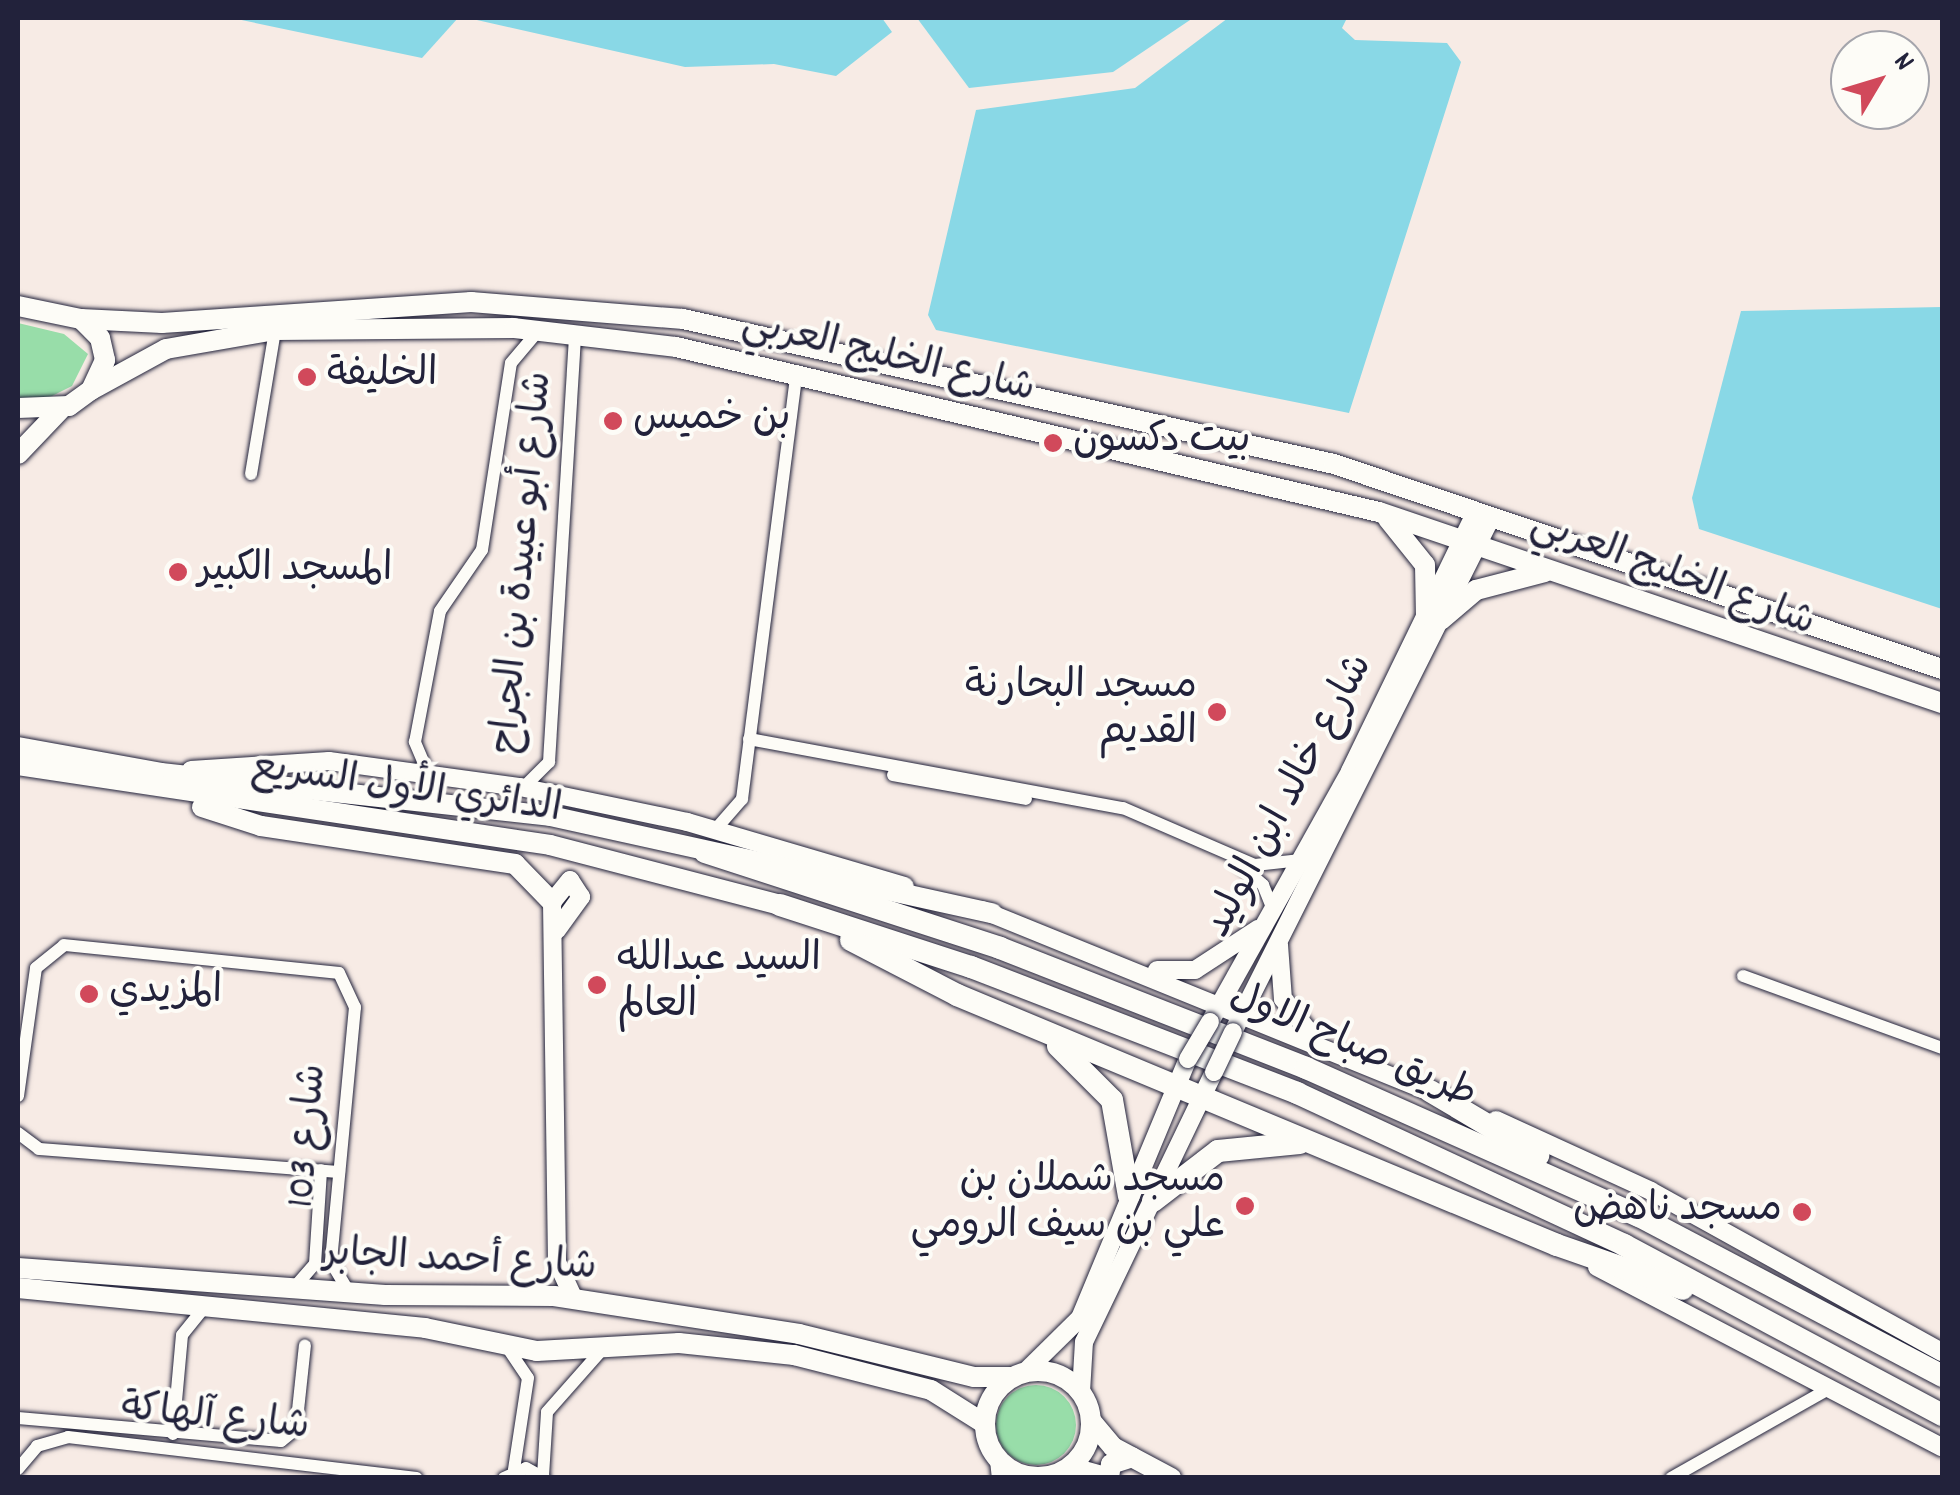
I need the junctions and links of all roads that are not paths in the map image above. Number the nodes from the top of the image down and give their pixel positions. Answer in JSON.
{"nodes":[{"id":1,"x":18,"y":306,"type":"edge"},
{"id":2,"x":80,"y":319,"type":"junction"},
{"id":3,"x":540,"y":329,"type":"junction"},
{"id":4,"x":275,"y":330,"type":"junction"},
{"id":5,"x":575,"y":333,"type":"junction"},
{"id":6,"x":797,"y":372,"type":"junction"},
{"id":7,"x":91,"y":390,"type":"junction"},
{"id":8,"x":69,"y":406,"type":"junction"},
{"id":9,"x":18,"y":408,"type":"edge"},
{"id":10,"x":18,"y":454,"type":"edge"},
{"id":11,"x":251,"y":474,"type":"dead end"},
{"id":12,"x":1379,"y":512,"type":"junction"},
{"id":13,"x":1484,"y":515,"type":"junction"},
{"id":14,"x":1470,"y":542,"type":"junction"},
{"id":15,"x":1553,"y":572,"type":"junction"},
{"id":16,"x":1433,"y":617,"type":"junction"},
{"id":17,"x":1942,"y":669,"type":"edge"},
{"id":18,"x":1942,"y":703,"type":"edge"},
{"id":19,"x":749,"y":743,"type":"junction"},
{"id":20,"x":18,"y":747,"type":"edge"},
{"id":21,"x":18,"y":765,"type":"edge"},
{"id":22,"x":428,"y":772,"type":"junction"},
{"id":23,"x":157,"y":782,"type":"junction"},
{"id":24,"x":520,"y":788,"type":"junction"},
{"id":25,"x":715,"y":830,"type":"junction"},
{"id":26,"x":705,"y":852,"type":"junction"},
{"id":27,"x":1302,"y":860,"type":"junction"},
{"id":28,"x":1247,"y":865,"type":"junction"},
{"id":29,"x":552,"y":902,"type":"junction"},
{"id":30,"x":789,"y":909,"type":"junction"},
{"id":31,"x":994,"y":914,"type":"junction"},
{"id":32,"x":1273,"y":922,"type":"junction"},
{"id":33,"x":557,"y":930,"type":"junction"},
{"id":34,"x":1139,"y":968,"type":"junction"},
{"id":35,"x":1743,"y":976,"type":"dead end"},
{"id":36,"x":1221,"y":1001,"type":"junction"},
{"id":37,"x":1244,"y":1010,"type":"junction"},
{"id":38,"x":23,"y":1013,"type":"edge"},
{"id":39,"x":1031,"y":1026,"type":"junction"},
{"id":40,"x":1327,"y":1046,"type":"junction"},
{"id":41,"x":1942,"y":1048,"type":"edge"},
{"id":42,"x":1175,"y":1084,"type":"junction"},
{"id":43,"x":1430,"y":1091,"type":"junction"},
{"id":44,"x":1203,"y":1095,"type":"junction"},
{"id":45,"x":18,"y":1096,"type":"edge"},
{"id":46,"x":18,"y":1133,"type":"edge"},
{"id":47,"x":1337,"y":1150,"type":"junction"},
{"id":48,"x":321,"y":1170,"type":"junction"},
{"id":49,"x":339,"y":1172,"type":"junction"},
{"id":50,"x":1129,"y":1196,"type":"junction"},
{"id":51,"x":1153,"y":1201,"type":"junction"},
{"id":52,"x":1640,"y":1216,"type":"junction"},
{"id":53,"x":1556,"y":1245,"type":"junction"},
{"id":54,"x":557,"y":1262,"type":"junction"},
{"id":55,"x":18,"y":1268,"type":"edge"},
{"id":56,"x":158,"y":1280,"type":"junction"},
{"id":57,"x":194,"y":1282,"type":"junction"},
{"id":58,"x":18,"y":1288,"type":"edge"},
{"id":59,"x":292,"y":1290,"type":"junction"},
{"id":60,"x":354,"y":1293,"type":"junction"},
{"id":61,"x":532,"y":1295,"type":"junction"},
{"id":62,"x":476,"y":1296,"type":"junction"},
{"id":63,"x":574,"y":1298,"type":"junction"},
{"id":64,"x":166,"y":1303,"type":"junction"},
{"id":65,"x":206,"y":1306,"type":"junction"},
{"id":66,"x":627,"y":1310,"type":"junction"},
{"id":67,"x":1746,"y":1310,"type":"junction"},
{"id":68,"x":182,"y":1335,"type":"junction"},
{"id":69,"x":474,"y":1338,"type":"junction"},
{"id":70,"x":305,"y":1345,"type":"dead end"},
{"id":71,"x":506,"y":1346,"type":"junction"},
{"id":72,"x":622,"y":1347,"type":"junction"},
{"id":73,"x":600,"y":1352,"type":"junction"},
{"id":74,"x":1942,"y":1352,"type":"edge"},
{"id":75,"x":1791,"y":1366,"type":"junction"},
{"id":76,"x":934,"y":1368,"type":"junction"},
{"id":77,"x":1019,"y":1374,"type":"junction"},
{"id":78,"x":1942,"y":1376,"type":"edge"},
{"id":79,"x":931,"y":1390,"type":"junction"},
{"id":80,"x":1835,"y":1390,"type":"junction"},
{"id":81,"x":1081,"y":1392,"type":"junction"},
{"id":82,"x":1800,"y":1398,"type":"junction"},
{"id":83,"x":1942,"y":1416,"type":"edge"},
{"id":84,"x":18,"y":1418,"type":"edge"},
{"id":85,"x":1092,"y":1422,"type":"junction"},
{"id":86,"x":985,"y":1424,"type":"junction"},
{"id":87,"x":174,"y":1429,"type":"junction"},
{"id":88,"x":172,"y":1446,"type":"junction"},
{"id":89,"x":1942,"y":1447,"type":"edge"},
{"id":90,"x":1132,"y":1457,"type":"junction"},
{"id":91,"x":1070,"y":1467,"type":"junction"},
{"id":92,"x":18,"y":1469,"type":"edge"},
{"id":93,"x":1000,"y":1469,"type":"edge"},
{"id":94,"x":506,"y":1475,"type":"edge"},
{"id":95,"x":543,"y":1476,"type":"edge"},
{"id":96,"x":1035,"y":1477,"type":"edge"},
{"id":97,"x":417,"y":1478,"type":"edge"},
{"id":98,"x":1109,"y":1478,"type":"edge"},
{"id":99,"x":1171,"y":1478,"type":"edge"},
{"id":100,"x":1671,"y":1478,"type":"edge"}],
"edges":[{"from":1,"to":2,"type":"main road","name":"شارع الخليج العربي"},
{"from":2,"to":7,"type":"main road"},
{"from":2,"to":13,"type":"main road","name":"شارع الخليج العربي"},
{"from":3,"to":4,"type":"main road","name":"شارع الخليج العربي"},
{"from":3,"to":5,"type":"main road","name":"شارع الخليج العربي"},
{"from":3,"to":22,"type":"street"},
{"from":4,"to":7,"type":"main road","name":"شارع الخليج العربي"},
{"from":4,"to":11,"type":"street"},
{"from":5,"to":6,"type":"main road","name":"شارع الخليج العربي"},
{"from":5,"to":24,"type":"street","name":"شارع أبو عبيدة بن الجراح"},
{"from":6,"to":12,"type":"main road","name":"شارع الخليج العربي"},
{"from":6,"to":19,"type":"street"},
{"from":7,"to":8,"type":"main road","name":"شارع الخليج العربي"},
{"from":8,"to":9,"type":"main road"},
{"from":8,"to":10,"type":"main road","name":"شارع الخليج العربي"},
{"from":12,"to":14,"type":"main road","name":"شارع الخليج العربي"},
{"from":12,"to":16,"type":"main road"},
{"from":13,"to":14,"type":"main road","name":"شارع خالد ابن الوليد"},
{"from":13,"to":17,"type":"main road","name":"شارع الخليج العربي"},
{"from":14,"to":15,"type":"main road","name":"شارع الخليج العربي"},
{"from":14,"to":16,"type":"main road","name":"شارع خالد ابن الوليد"},
{"from":15,"to":16,"type":"main road"},
{"from":15,"to":18,"type":"main road","name":"شارع الخليج العربي"},
{"from":16,"to":27,"type":"main road","name":"شارع خالد ابن الوليد"},
{"from":16,"to":32,"type":"main road","name":"شارع خالد ابن الوليد"},
{"from":19,"to":25,"type":"street"},
{"from":19,"to":28,"type":"street"},
{"from":20,"to":23,"type":"main road","name":"الدائري الأول السريع"},
{"from":21,"to":23,"type":"main road","name":"الدائري الأول السريع"},
{"from":22,"to":23,"type":"main road","name":"الدائري الأول السريع"},
{"from":22,"to":24,"type":"main road","name":"الدائري الأول السريع"},
{"from":23,"to":26,"type":"main road","name":"الدائري الأول السريع"},
{"from":23,"to":29,"type":"main road"},
{"from":23,"to":30,"type":"main road","name":"الدائري الأول السريع"},
{"from":24,"to":25,"type":"main road","name":"الدائري الأول السريع"},
{"from":25,"to":31,"type":"main road","name":"طريق صباح الاول"},
{"from":26,"to":31,"type":"main road","name":"الدائري الأول السريع"},
{"from":26,"to":52,"type":"highway","name":"طريق صباح الاول"},
{"from":27,"to":28,"type":"street"},
{"from":27,"to":32,"type":"main road","name":"شارع خالد ابن الوليد"},
{"from":28,"to":32,"type":"street"},
{"from":29,"to":33,"type":"main road"},
{"from":29,"to":33,"type":"main road"},
{"from":30,"to":39,"type":"highway"},
{"from":30,"to":67,"type":"highway","name":"طريق صباح الاول"},
{"from":31,"to":34,"type":"main road","name":"طريق صباح الاول"},
{"from":32,"to":34,"type":"main road"},
{"from":32,"to":36,"type":"main road","name":"شارع خالد ابن الوليد"},
{"from":32,"to":37,"type":"main road","name":"شارع خالد ابن الوليد"},
{"from":32,"to":40,"type":"main road"},
{"from":33,"to":54,"type":"main road"},
{"from":34,"to":36,"type":"main road","name":"طريق صباح الاول"},
{"from":35,"to":41,"type":"street"},
{"from":36,"to":37,"type":"main road","name":"طريق صباح الاول"},
{"from":36,"to":42,"type":"main road","name":"شارع خالد ابن الوليد","bridge":true},
{"from":37,"to":40,"type":"main road","name":"طريق صباح الاول"},
{"from":37,"to":44,"type":"main road","name":"شارع خالد ابن الوليد","bridge":true},
{"from":38,"to":45,"type":"street"},
{"from":38,"to":49,"type":"street","name":"شارع 103"},
{"from":39,"to":42,"type":"highway"},
{"from":39,"to":50,"type":"highway"},
{"from":40,"to":43,"type":"main road","name":"طريق صباح الاول"},
{"from":42,"to":44,"type":"highway"},
{"from":42,"to":50,"type":"main road","name":"شارع خالد ابن الوليد"},
{"from":43,"to":52,"type":"highway"},
{"from":43,"to":74,"type":"main road","name":"طريق صباح الاول"},
{"from":44,"to":47,"type":"highway"},
{"from":44,"to":51,"type":"main road","name":"شارع خالد ابن الوليد"},
{"from":46,"to":48,"type":"street"},
{"from":47,"to":51,"type":"highway"},
{"from":47,"to":53,"type":"highway"},
{"from":48,"to":49,"type":"street"},
{"from":48,"to":59,"type":"street","name":"شارع 103"},
{"from":49,"to":60,"type":"street","name":"شارع 103"},
{"from":50,"to":77,"type":"main road","name":"شارع خالد ابن الوليد"},
{"from":51,"to":81,"type":"main road","name":"شارع خالد ابن الوليد"},
{"from":52,"to":78,"type":"highway","name":"طريق صباح الاول"},
{"from":53,"to":67,"type":"highway"},
{"from":53,"to":75,"type":"main road"},
{"from":54,"to":61,"type":"main road"},
{"from":54,"to":63,"type":"main road"},
{"from":55,"to":56,"type":"main road","name":"شارع أحمد الجابر"},
{"from":56,"to":57,"type":"main road","name":"شارع أحمد الجابر"},
{"from":56,"to":64,"type":"main road"},
{"from":57,"to":59,"type":"main road","name":"شارع أحمد الجابر"},
{"from":57,"to":64,"type":"main road"},
{"from":58,"to":64,"type":"main road","name":"شارع أحمد الجابر"},
{"from":59,"to":60,"type":"main road","name":"شارع أحمد الجابر"},
{"from":60,"to":62,"type":"main road","name":"شارع أحمد الجابر"},
{"from":61,"to":62,"type":"main road","name":"شارع أحمد الجابر"},
{"from":61,"to":63,"type":"main road","name":"شارع أحمد الجابر"},
{"from":62,"to":69,"type":"main road"},
{"from":63,"to":66,"type":"main road","name":"شارع أحمد الجابر"},
{"from":64,"to":65,"type":"main road","name":"شارع أحمد الجابر"},
{"from":64,"to":68,"type":"street"},
{"from":65,"to":68,"type":"street"},
{"from":65,"to":69,"type":"main road","name":"شارع أحمد الجابر"},
{"from":66,"to":72,"type":"main road"},
{"from":66,"to":76,"type":"main road","name":"شارع أحمد الجابر"},
{"from":67,"to":83,"type":"highway","name":"طريق صباح الاول"},
{"from":68,"to":87,"type":"street"},
{"from":69,"to":71,"type":"main road","name":"شارع أحمد الجابر"},
{"from":70,"to":87,"type":"street"},
{"from":71,"to":73,"type":"main road","name":"شارع أحمد الجابر"},
{"from":71,"to":94,"type":"street"},
{"from":72,"to":73,"type":"main road","name":"شارع أحمد الجابر"},
{"from":72,"to":79,"type":"main road","name":"شارع أحمد الجابر"},
{"from":73,"to":95,"type":"street"},
{"from":75,"to":80,"type":"main road"},
{"from":75,"to":82,"type":"street"},
{"from":76,"to":77,"type":"main road","name":"شارع أحمد الجابر"},
{"from":76,"to":79,"type":"main road"},
{"from":77,"to":81,"type":"main road"},
{"from":77,"to":86,"type":"main road"},
{"from":79,"to":86,"type":"main road","name":"شارع أحمد الجابر"},
{"from":80,"to":82,"type":"street"},
{"from":80,"to":89,"type":"main road"},
{"from":81,"to":85,"type":"main road"},
{"from":82,"to":100,"type":"street"},
{"from":84,"to":87,"type":"street"},
{"from":85,"to":90,"type":"main road"},
{"from":85,"to":91,"type":"main road"},
{"from":86,"to":93,"type":"main road"},
{"from":87,"to":88,"type":"street"},
{"from":88,"to":92,"type":"street","name":"شارع آلهاكة"},
{"from":88,"to":97,"type":"street","name":"شارع آلهاكة"},
{"from":90,"to":98,"type":"main road"},
{"from":90,"to":99,"type":"main road"},
{"from":91,"to":96,"type":"main road"},
{"from":91,"to":98,"type":"main road"},
{"from":93,"to":96,"type":"main road"},
{"from":94,"to":95,"type":"street"}]}
